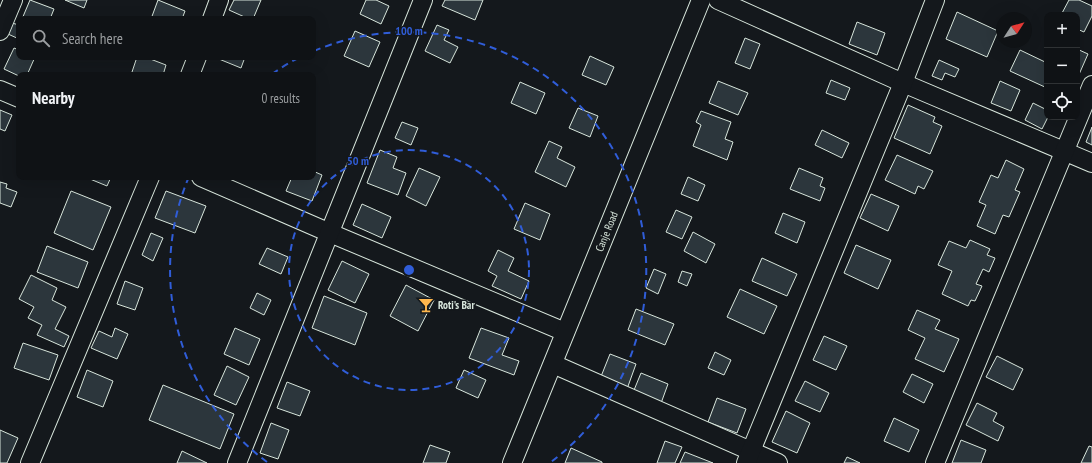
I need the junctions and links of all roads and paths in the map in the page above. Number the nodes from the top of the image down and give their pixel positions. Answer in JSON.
{"nodes":[{"id":1,"x":13,"y":0,"type":"edge"},
{"id":2,"x":219,"y":0,"type":"edge"},
{"id":3,"x":423,"y":0,"type":"edge"},
{"id":4,"x":701,"y":0,"type":"edge"},
{"id":5,"x":718,"y":0,"type":"edge"},
{"id":6,"x":936,"y":0,"type":"edge"},
{"id":7,"x":213,"y":16,"type":"edge"},
{"id":8,"x":0,"y":31,"type":"edge"},
{"id":9,"x":196,"y":60,"type":"edge"},
{"id":10,"x":191,"y":72,"type":"edge"},
{"id":11,"x":903,"y":83,"type":"junction"},
{"id":12,"x":1092,"y":85,"type":"edge"},
{"id":13,"x":0,"y":90,"type":"edge"},
{"id":14,"x":16,"y":97,"type":"edge"},
{"id":15,"x":1064,"y":151,"type":"junction"},
{"id":16,"x":1092,"y":163,"type":"edge"},
{"id":17,"x":149,"y":180,"type":"edge"},
{"id":18,"x":208,"y":180,"type":"edge"},
{"id":19,"x":330,"y":233,"type":"junction"},
{"id":20,"x":565,"y":332,"type":"junction"},
{"id":21,"x":553,"y":364,"type":"junction"},
{"id":22,"x":748,"y":457,"type":"edge"},
{"id":23,"x":30,"y":463,"type":"edge"},
{"id":24,"x":237,"y":463,"type":"edge"},
{"id":25,"x":512,"y":463,"type":"edge"},
{"id":26,"x":778,"y":463,"type":"edge"},
{"id":27,"x":935,"y":463,"type":"edge"}],
"edges":[{"from":1,"to":8,"type":"street"},
{"from":2,"to":7,"type":"street"},
{"from":3,"to":19,"type":"street"},
{"from":4,"to":20,"type":"street","name":"Canje Road"},
{"from":5,"to":11,"type":"street"},
{"from":6,"to":11,"type":"street"},
{"from":9,"to":10,"type":"street"},
{"from":11,"to":15,"type":"street"},
{"from":11,"to":22,"type":"street"},
{"from":12,"to":15,"type":"street"},
{"from":13,"to":14,"type":"street"},
{"from":15,"to":16,"type":"street"},
{"from":15,"to":27,"type":"street"},
{"from":17,"to":23,"type":"street"},
{"from":18,"to":19,"type":"street"},
{"from":19,"to":20,"type":"street"},
{"from":19,"to":24,"type":"street"},
{"from":20,"to":21,"type":"street","name":"Canje Road"},
{"from":21,"to":22,"type":"street"},
{"from":21,"to":25,"type":"street","name":"Canje Road"},
{"from":22,"to":26,"type":"street"}]}
